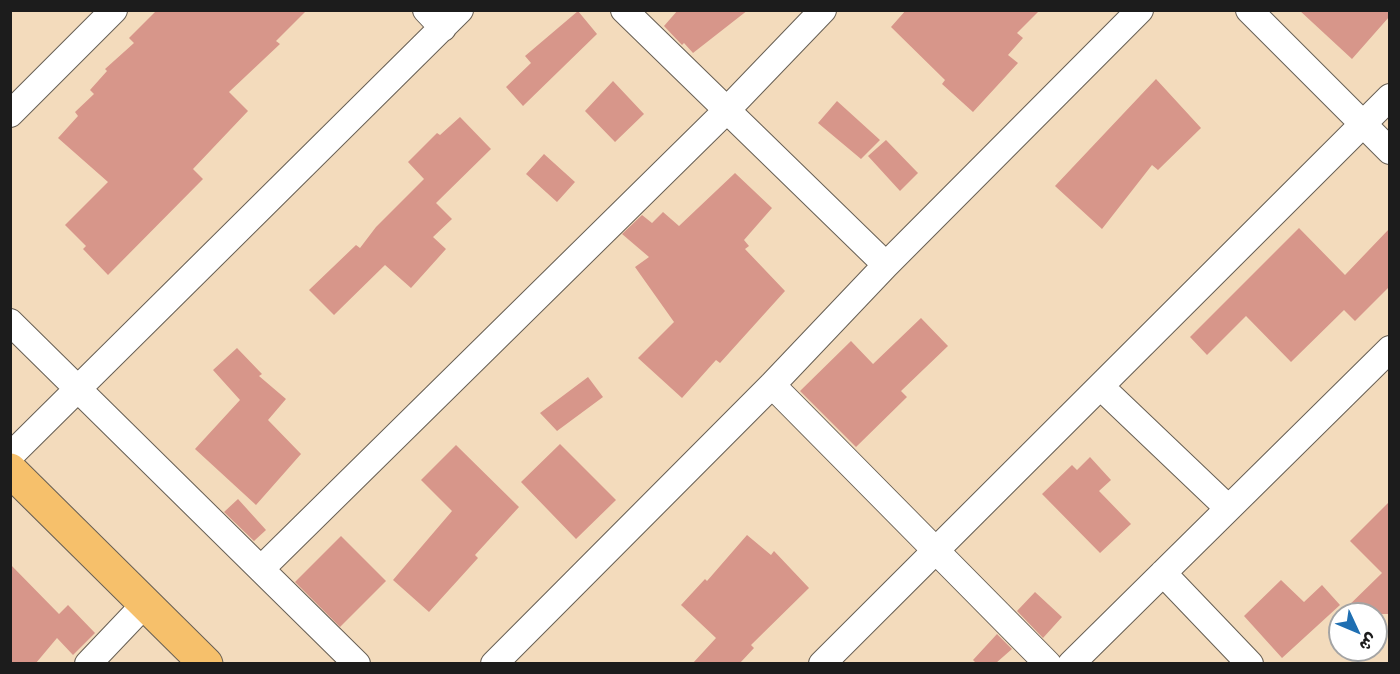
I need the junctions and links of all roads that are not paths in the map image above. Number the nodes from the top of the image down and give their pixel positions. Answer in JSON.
{"nodes":[{"id":1,"x":114,"y":10,"type":"edge"},
{"id":2,"x":624,"y":10,"type":"edge"},
{"id":3,"x":823,"y":10,"type":"edge"},
{"id":4,"x":1140,"y":10,"type":"edge"},
{"id":5,"x":1249,"y":10,"type":"edge"},
{"id":6,"x":443,"y":16,"type":"edge"},
{"id":7,"x":1389,"y":97,"type":"edge"},
{"id":8,"x":726,"y":111,"type":"junction"},
{"id":9,"x":10,"y":114,"type":"edge"},
{"id":10,"x":1363,"y":125,"type":"junction"},
{"id":11,"x":1389,"y":151,"type":"edge"},
{"id":12,"x":886,"y":265,"type":"junction"},
{"id":13,"x":10,"y":322,"type":"edge"},
{"id":14,"x":1389,"y":349,"type":"edge"},
{"id":15,"x":772,"y":386,"type":"junction"},
{"id":16,"x":1101,"y":387,"type":"junction"},
{"id":17,"x":78,"y":389,"type":"junction"},
{"id":18,"x":10,"y":456,"type":"edge"},
{"id":19,"x":10,"y":470,"type":"edge"},
{"id":20,"x":1228,"y":508,"type":"junction"},
{"id":21,"x":937,"y":551,"type":"junction"},
{"id":22,"x":261,"y":569,"type":"junction"},
{"id":23,"x":1163,"y":573,"type":"junction"},
{"id":24,"x":145,"y":604,"type":"junction"},
{"id":25,"x":88,"y":663,"type":"edge"},
{"id":26,"x":206,"y":663,"type":"edge"},
{"id":27,"x":357,"y":663,"type":"edge"},
{"id":28,"x":494,"y":663,"type":"edge"},
{"id":29,"x":822,"y":663,"type":"edge"},
{"id":30,"x":1048,"y":663,"type":"edge"},
{"id":31,"x":1071,"y":663,"type":"edge"},
{"id":32,"x":1250,"y":663,"type":"edge"}],
"edges":[{"from":1,"to":9,"type":"street"},
{"from":2,"to":8,"type":"street"},
{"from":3,"to":8,"type":"street"},
{"from":4,"to":12,"type":"street"},
{"from":5,"to":10,"type":"street"},
{"from":6,"to":17,"type":"street"},
{"from":7,"to":10,"type":"street"},
{"from":8,"to":12,"type":"street"},
{"from":8,"to":22,"type":"street"},
{"from":10,"to":11,"type":"street"},
{"from":10,"to":16,"type":"street"},
{"from":12,"to":15,"type":"street"},
{"from":13,"to":17,"type":"street"},
{"from":14,"to":20,"type":"street"},
{"from":15,"to":21,"type":"street"},
{"from":15,"to":28,"type":"street"},
{"from":16,"to":20,"type":"street"},
{"from":16,"to":21,"type":"street"},
{"from":17,"to":18,"type":"street"},
{"from":17,"to":22,"type":"street"},
{"from":19,"to":24,"type":"highway"},
{"from":20,"to":23,"type":"street"},
{"from":21,"to":29,"type":"street"},
{"from":21,"to":30,"type":"street"},
{"from":22,"to":27,"type":"street"},
{"from":23,"to":31,"type":"street"},
{"from":23,"to":32,"type":"street"},
{"from":24,"to":25,"type":"street"},
{"from":24,"to":26,"type":"highway"}]}
